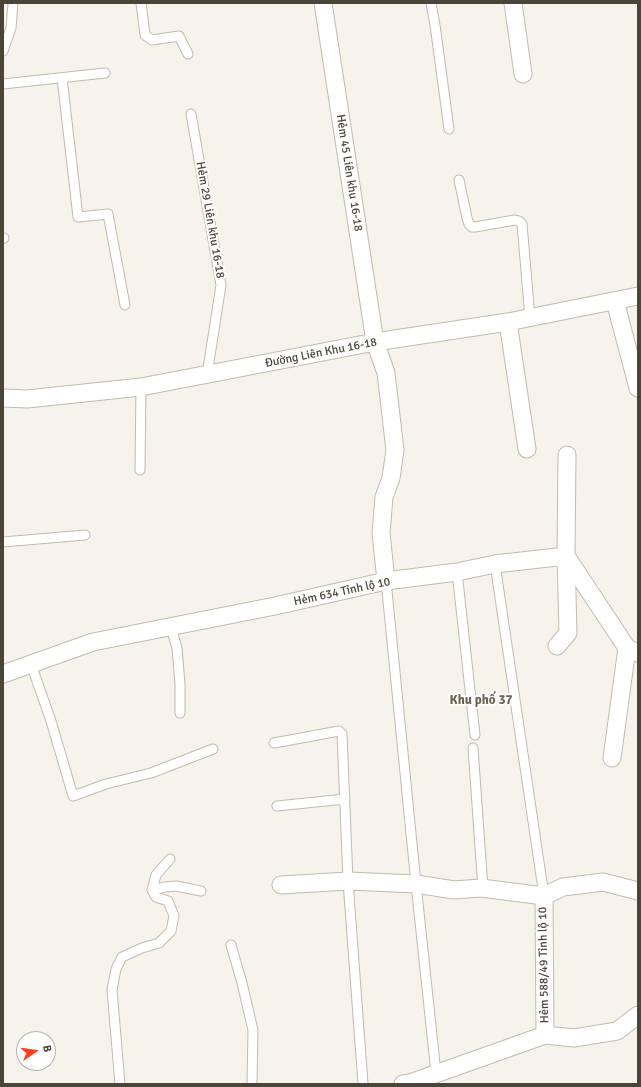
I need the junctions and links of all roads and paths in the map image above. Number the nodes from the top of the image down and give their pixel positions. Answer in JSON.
{"nodes":[{"id":1,"x":13,"y":3,"type":"edge"},
{"id":2,"x":141,"y":3,"type":"edge"},
{"id":3,"x":322,"y":3,"type":"edge"},
{"id":4,"x":431,"y":3,"type":"edge"},
{"id":5,"x":513,"y":3,"type":"edge"},
{"id":6,"x":3,"y":51,"type":"edge"},
{"id":7,"x":188,"y":54,"type":"dead end"},
{"id":8,"x":105,"y":73,"type":"dead end"},
{"id":9,"x":523,"y":74,"type":"dead end"},
{"id":10,"x":62,"y":78,"type":"junction"},
{"id":11,"x":3,"y":84,"type":"edge"},
{"id":12,"x":191,"y":114,"type":"dead end"},
{"id":13,"x":449,"y":129,"type":"dead end"},
{"id":14,"x":459,"y":180,"type":"dead end"},
{"id":15,"x":638,"y":296,"type":"edge"},
{"id":16,"x":615,"y":301,"type":"junction"},
{"id":17,"x":125,"y":305,"type":"dead end"},
{"id":18,"x":530,"y":318,"type":"junction"},
{"id":19,"x":508,"y":322,"type":"junction"},
{"id":20,"x":375,"y":342,"type":"junction"},
{"id":21,"x":208,"y":375,"type":"junction"},
{"id":22,"x":141,"y":387,"type":"junction"},
{"id":23,"x":638,"y":388,"type":"edge"},
{"id":24,"x":3,"y":398,"type":"edge"},
{"id":25,"x":527,"y":449,"type":"dead end"},
{"id":26,"x":567,"y":455,"type":"dead end"},
{"id":27,"x":140,"y":470,"type":"dead end"},
{"id":28,"x":85,"y":536,"type":"dead end"},
{"id":29,"x":3,"y":542,"type":"edge"},
{"id":30,"x":566,"y":556,"type":"junction"},
{"id":31,"x":495,"y":564,"type":"junction"},
{"id":32,"x":457,"y":572,"type":"junction"},
{"id":33,"x":386,"y":581,"type":"junction"},
{"id":34,"x":171,"y":627,"type":"junction"},
{"id":35,"x":557,"y":646,"type":"dead end"},
{"id":36,"x":632,"y":650,"type":"edge"},
{"id":37,"x":31,"y":664,"type":"junction"},
{"id":38,"x":3,"y":674,"type":"edge"},
{"id":39,"x":180,"y":713,"type":"dead end"},
{"id":40,"x":475,"y":735,"type":"dead end"},
{"id":41,"x":274,"y":743,"type":"dead end"},
{"id":42,"x":473,"y":748,"type":"dead end"},
{"id":43,"x":213,"y":749,"type":"dead end"},
{"id":44,"x":612,"y":758,"type":"dead end"},
{"id":45,"x":345,"y":800,"type":"junction"},
{"id":46,"x":277,"y":806,"type":"dead end"},
{"id":47,"x":170,"y":859,"type":"dead end"},
{"id":48,"x":348,"y":881,"type":"junction"},
{"id":49,"x":416,"y":884,"type":"junction"},
{"id":50,"x":281,"y":885,"type":"dead end"},
{"id":51,"x":484,"y":889,"type":"junction"},
{"id":52,"x":152,"y":890,"type":"junction"},
{"id":53,"x":638,"y":890,"type":"edge"},
{"id":54,"x":201,"y":891,"type":"dead end"},
{"id":55,"x":544,"y":896,"type":"junction"},
{"id":56,"x":231,"y":944,"type":"dead end"},
{"id":57,"x":638,"y":1015,"type":"edge"},
{"id":58,"x":545,"y":1034,"type":"junction"},
{"id":59,"x":436,"y":1073,"type":"junction"},
{"id":60,"x":120,"y":1084,"type":"edge"},
{"id":61,"x":252,"y":1084,"type":"edge"},
{"id":62,"x":363,"y":1084,"type":"edge"},
{"id":63,"x":403,"y":1084,"type":"edge"}],
"edges":[{"from":1,"to":6,"type":"lane"},
{"from":2,"to":7,"type":"lane"},
{"from":3,"to":20,"type":"street","name":"Hẻm 45 Liên khu 16-18"},
{"from":4,"to":13,"type":"lane"},
{"from":5,"to":9,"type":"street"},
{"from":8,"to":10,"type":"lane"},
{"from":10,"to":11,"type":"lane"},
{"from":10,"to":17,"type":"lane"},
{"from":12,"to":21,"type":"lane","name":"Hẻm 29 Liên khu 16-18"},
{"from":14,"to":18,"type":"lane"},
{"from":15,"to":16,"type":"street","name":"Đường Liên Khu 16-18"},
{"from":16,"to":18,"type":"street","name":"Đường Liên Khu 16-18"},
{"from":16,"to":23,"type":"street"},
{"from":18,"to":19,"type":"street","name":"Đường Liên Khu 16-18"},
{"from":19,"to":20,"type":"street","name":"Đường Liên Khu 16-18"},
{"from":19,"to":25,"type":"street"},
{"from":20,"to":21,"type":"street","name":"Đường Liên Khu 16-18"},
{"from":20,"to":33,"type":"street","name":"Hẻm 45 Liên khu 16-18"},
{"from":21,"to":22,"type":"street","name":"Đường Liên Khu 16-18"},
{"from":22,"to":24,"type":"street","name":"Đường Liên Khu 16-18"},
{"from":22,"to":27,"type":"lane"},
{"from":26,"to":30,"type":"street"},
{"from":28,"to":29,"type":"lane"},
{"from":30,"to":31,"type":"street","name":"Hẻm 634 Tỉnh lộ 10"},
{"from":30,"to":35,"type":"street"},
{"from":30,"to":36,"type":"street"},
{"from":31,"to":32,"type":"street","name":"Hẻm 634 Tỉnh lộ 10"},
{"from":31,"to":55,"type":"lane"},
{"from":32,"to":33,"type":"street","name":"Hẻm 634 Tỉnh lộ 10"},
{"from":32,"to":40,"type":"lane"},
{"from":33,"to":34,"type":"street","name":"Hẻm 634 Tỉnh lộ 10"},
{"from":33,"to":49,"type":"lane"},
{"from":34,"to":37,"type":"street","name":"Hẻm 634 Tỉnh lộ 10"},
{"from":34,"to":39,"type":"lane"},
{"from":36,"to":44,"type":"street"},
{"from":37,"to":38,"type":"street","name":"Hẻm 634 Tỉnh lộ 10"},
{"from":37,"to":43,"type":"lane"},
{"from":41,"to":45,"type":"lane"},
{"from":42,"to":51,"type":"lane"},
{"from":45,"to":46,"type":"lane"},
{"from":45,"to":48,"type":"lane"},
{"from":47,"to":52,"type":"lane"},
{"from":48,"to":49,"type":"street"},
{"from":48,"to":50,"type":"street"},
{"from":48,"to":62,"type":"lane"},
{"from":49,"to":51,"type":"street"},
{"from":49,"to":59,"type":"lane"},
{"from":51,"to":55,"type":"street"},
{"from":52,"to":54,"type":"lane"},
{"from":52,"to":60,"type":"lane"},
{"from":53,"to":55,"type":"street"},
{"from":55,"to":58,"type":"street","name":"Hẻm 588/49 Tỉnh lộ 10"},
{"from":56,"to":61,"type":"lane"},
{"from":57,"to":58,"type":"street"},
{"from":58,"to":59,"type":"street"},
{"from":59,"to":63,"type":"street"}]}
